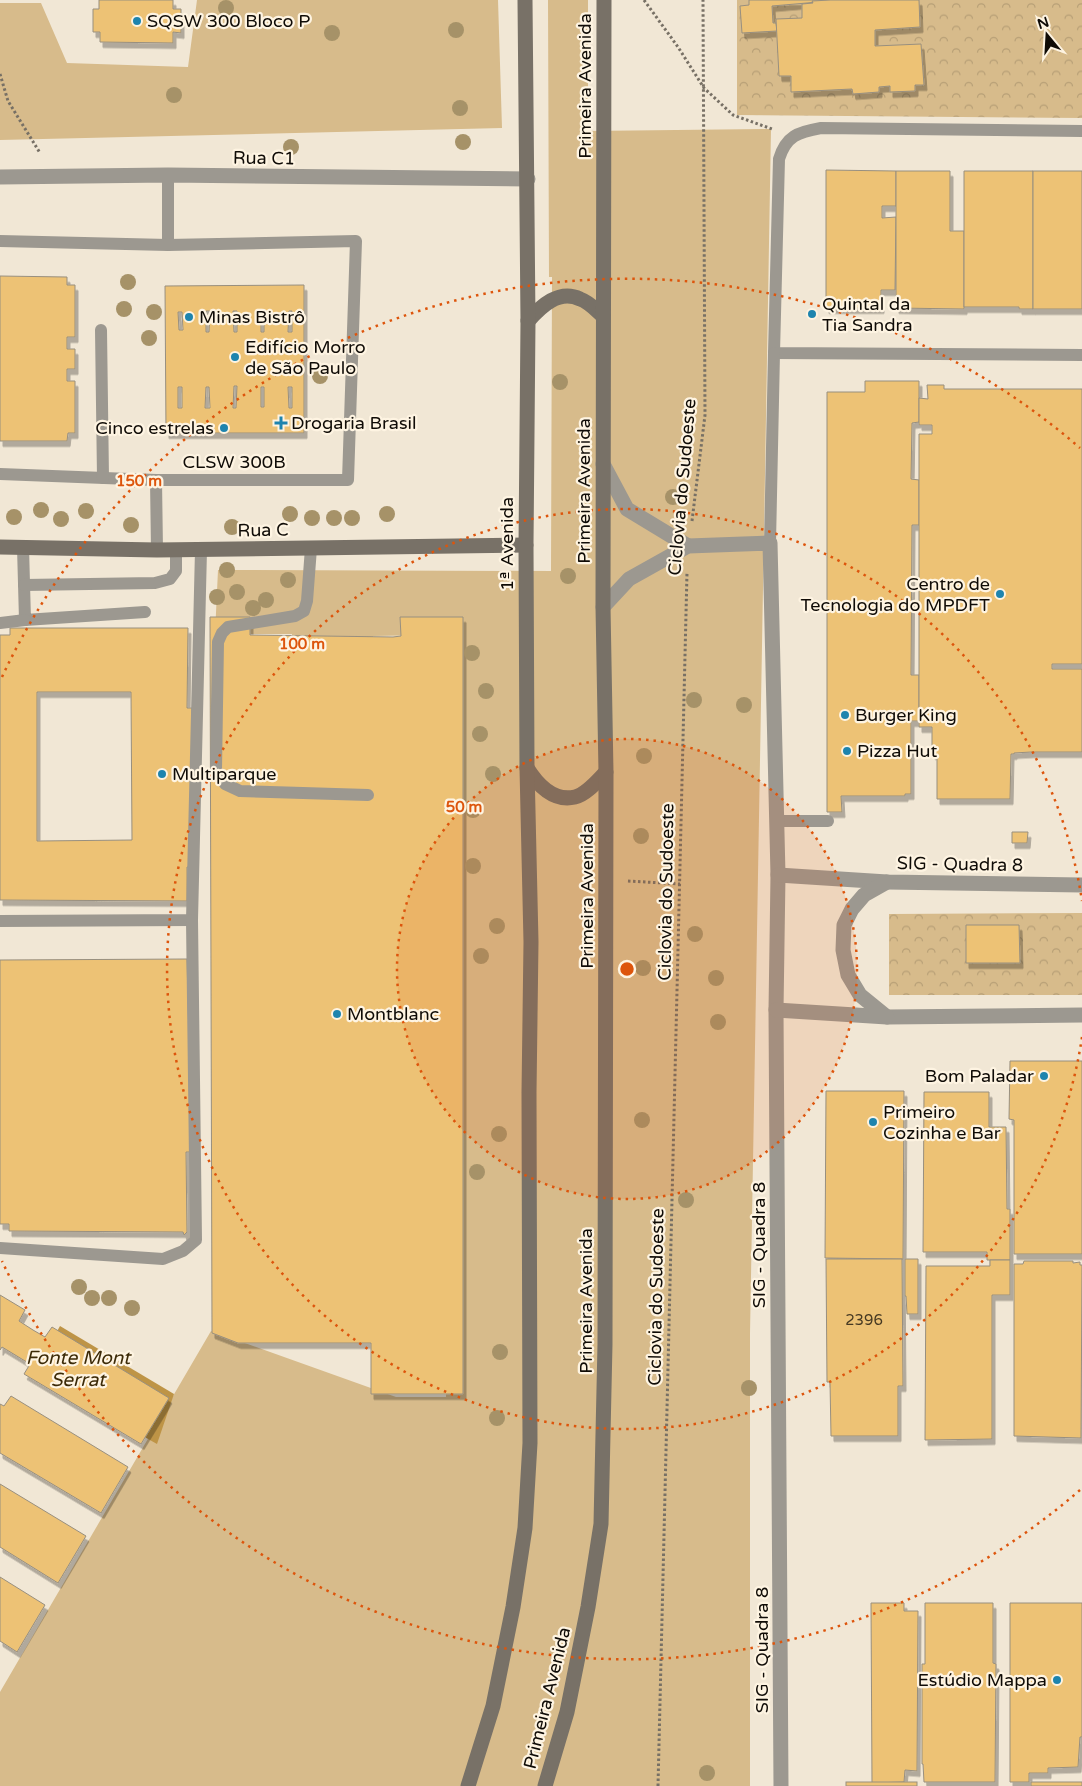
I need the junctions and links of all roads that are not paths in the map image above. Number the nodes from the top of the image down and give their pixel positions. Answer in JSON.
{"nodes":[{"id":1,"x":526,"y":0,"type":"edge"},
{"id":2,"x":604,"y":0,"type":"edge"},
{"id":3,"x":1082,"y":131,"type":"edge"},
{"id":4,"x":168,"y":175,"type":"junction"},
{"id":5,"x":0,"y":177,"type":"edge"},
{"id":6,"x":528,"y":179,"type":"junction"},
{"id":7,"x":0,"y":241,"type":"edge"},
{"id":8,"x":168,"y":245,"type":"junction"},
{"id":9,"x":603,"y":316,"type":"junction"},
{"id":10,"x":528,"y":321,"type":"junction"},
{"id":11,"x":101,"y":330,"type":"dead end"},
{"id":12,"x":774,"y":353,"type":"junction"},
{"id":13,"x":1082,"y":355,"type":"edge"},
{"id":14,"x":603,"y":464,"type":"junction"},
{"id":15,"x":0,"y":474,"type":"edge"},
{"id":16,"x":103,"y":478,"type":"junction"},
{"id":17,"x":156,"y":480,"type":"junction"},
{"id":18,"x":770,"y":543,"type":"junction"},
{"id":19,"x":526,"y":545,"type":"junction"},
{"id":20,"x":688,"y":546,"type":"junction"},
{"id":21,"x":0,"y":547,"type":"edge"},
{"id":22,"x":23,"y":547,"type":"junction"},
{"id":23,"x":311,"y":548,"type":"junction"},
{"id":24,"x":157,"y":550,"type":"junction"},
{"id":25,"x":176,"y":550,"type":"junction"},
{"id":26,"x":201,"y":550,"type":"junction"},
{"id":27,"x":24,"y":584,"type":"junction"},
{"id":28,"x":603,"y":607,"type":"junction"},
{"id":29,"x":145,"y":612,"type":"dead end"},
{"id":30,"x":24,"y":620,"type":"junction"},
{"id":31,"x":0,"y":623,"type":"edge"},
{"id":32,"x":526,"y":768,"type":"junction"},
{"id":33,"x":606,"y":772,"type":"junction"},
{"id":34,"x":368,"y":794,"type":"dead end"},
{"id":35,"x":777,"y":821,"type":"junction"},
{"id":36,"x":828,"y":821,"type":"dead end"},
{"id":37,"x":778,"y":876,"type":"junction"},
{"id":38,"x":887,"y":882,"type":"junction"},
{"id":39,"x":1082,"y":885,"type":"edge"},
{"id":40,"x":192,"y":920,"type":"junction"},
{"id":41,"x":0,"y":921,"type":"edge"},
{"id":42,"x":776,"y":1010,"type":"junction"},
{"id":43,"x":1082,"y":1015,"type":"edge"},
{"id":44,"x":887,"y":1017,"type":"junction"},
{"id":45,"x":0,"y":1248,"type":"edge"},
{"id":46,"x":468,"y":1786,"type":"edge"},
{"id":47,"x":545,"y":1786,"type":"edge"},
{"id":48,"x":781,"y":1786,"type":"edge"}],
"edges":[{"from":1,"to":6,"type":"main road"},
{"from":2,"to":9,"type":"main road","name":"Primeira Avenida"},
{"from":3,"to":12,"type":"lane"},
{"from":4,"to":5,"type":"street","name":"Rua C1"},
{"from":4,"to":6,"type":"street","name":"Rua C1"},
{"from":4,"to":8,"type":"lane"},
{"from":6,"to":10,"type":"main road"},
{"from":7,"to":8,"type":"lane"},
{"from":8,"to":17,"type":"lane","name":"CLSW 300B"},
{"from":9,"to":10,"type":"main road"},
{"from":9,"to":14,"type":"main road","name":"Primeira Avenida"},
{"from":10,"to":19,"type":"main road","name":"1ª Avenida"},
{"from":11,"to":16,"type":"lane"},
{"from":12,"to":13,"type":"lane"},
{"from":12,"to":18,"type":"lane"},
{"from":14,"to":20,"type":"street"},
{"from":14,"to":28,"type":"main road","name":"Primeira Avenida"},
{"from":15,"to":16,"type":"lane","name":"CLSW 300B"},
{"from":16,"to":17,"type":"lane","name":"CLSW 300B"},
{"from":17,"to":24,"type":"lane"},
{"from":18,"to":20,"type":"street"},
{"from":18,"to":35,"type":"street","name":"SIG - Quadra 8"},
{"from":19,"to":23,"type":"main road","name":"Rua C"},
{"from":19,"to":32,"type":"main road","name":"1ª Avenida"},
{"from":20,"to":28,"type":"street"},
{"from":21,"to":22,"type":"main road","name":"Rua C"},
{"from":22,"to":24,"type":"main road","name":"Rua C"},
{"from":22,"to":27,"type":"lane"},
{"from":23,"to":26,"type":"main road","name":"Rua C"},
{"from":23,"to":34,"type":"lane"},
{"from":24,"to":25,"type":"main road","name":"Rua C"},
{"from":25,"to":26,"type":"main road","name":"Rua C"},
{"from":25,"to":27,"type":"lane"},
{"from":26,"to":40,"type":"lane"},
{"from":27,"to":30,"type":"lane"},
{"from":28,"to":33,"type":"main road","name":"Primeira Avenida"},
{"from":29,"to":30,"type":"lane"},
{"from":30,"to":31,"type":"lane"},
{"from":32,"to":33,"type":"main road"},
{"from":32,"to":46,"type":"main road"},
{"from":33,"to":47,"type":"main road","name":"Primeira Avenida"},
{"from":35,"to":36,"type":"lane"},
{"from":35,"to":37,"type":"street","name":"SIG - Quadra 8"},
{"from":37,"to":38,"type":"street","name":"SIG - Quadra 8"},
{"from":37,"to":42,"type":"street","name":"SIG - Quadra 8"},
{"from":38,"to":39,"type":"street","name":"SIG - Quadra 8"},
{"from":38,"to":44,"type":"street"},
{"from":40,"to":41,"type":"lane"},
{"from":40,"to":45,"type":"lane"},
{"from":42,"to":44,"type":"street"},
{"from":42,"to":48,"type":"street","name":"SIG - Quadra 8"},
{"from":43,"to":44,"type":"street"}]}
